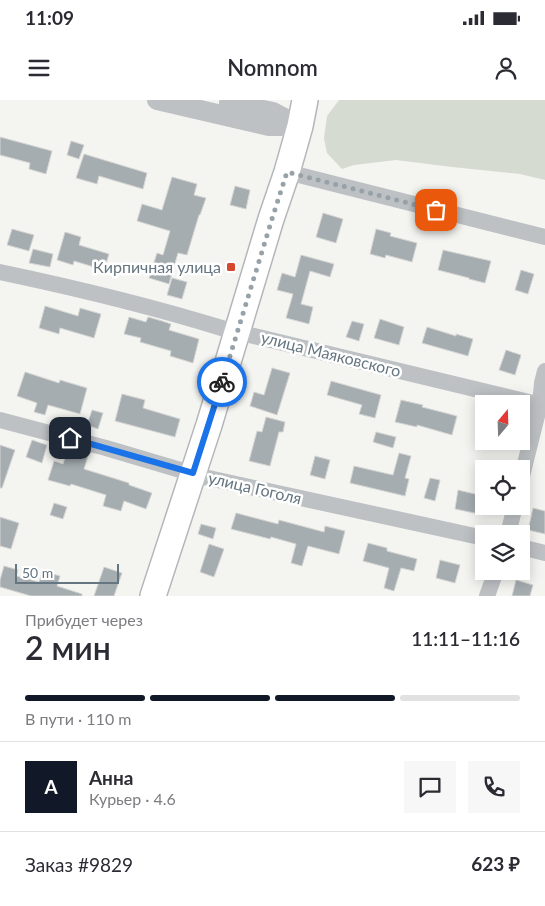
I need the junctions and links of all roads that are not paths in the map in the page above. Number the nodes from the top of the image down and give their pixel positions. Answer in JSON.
{"nodes":[{"id":1,"x":157,"y":100,"type":"edge"},
{"id":2,"x":218,"y":100,"type":"edge"},
{"id":3,"x":305,"y":100,"type":"edge"},
{"id":4,"x":300,"y":126,"type":"junction"},
{"id":5,"x":287,"y":172,"type":"junction"},
{"id":6,"x":545,"y":237,"type":"edge"},
{"id":7,"x":0,"y":272,"type":"edge"},
{"id":8,"x":238,"y":331,"type":"junction"},
{"id":9,"x":545,"y":371,"type":"edge"},
{"id":10,"x":542,"y":405,"type":"edge"},
{"id":11,"x":0,"y":420,"type":"edge"},
{"id":12,"x":527,"y":460,"type":"edge"},
{"id":13,"x":193,"y":473,"type":"junction"},
{"id":14,"x":475,"y":536,"type":"edge"},
{"id":15,"x":530,"y":549,"type":"edge"},
{"id":16,"x":545,"y":553,"type":"edge"},
{"id":17,"x":493,"y":580,"type":"edge"},
{"id":18,"x":153,"y":596,"type":"edge"},
{"id":19,"x":487,"y":596,"type":"edge"}],
"edges":[{"from":1,"to":4,"type":"street"},
{"from":2,"to":4,"type":"street"},
{"from":3,"to":4,"type":"main road"},
{"from":4,"to":5,"type":"main road"},
{"from":5,"to":6,"type":"street"},
{"from":5,"to":8,"type":"main road"},
{"from":7,"to":8,"type":"street","name":"улица Маяковского"},
{"from":8,"to":10,"type":"street","name":"улица Маяковского"},
{"from":8,"to":13,"type":"main road"},
{"from":9,"to":10,"type":"street"},
{"from":10,"to":12,"type":"street"},
{"from":11,"to":13,"type":"street","name":"улица Гоголя"},
{"from":13,"to":14,"type":"street","name":"улица Гоголя"},
{"from":13,"to":18,"type":"main road"},
{"from":15,"to":16,"type":"street"},
{"from":17,"to":19,"type":"street"}]}
